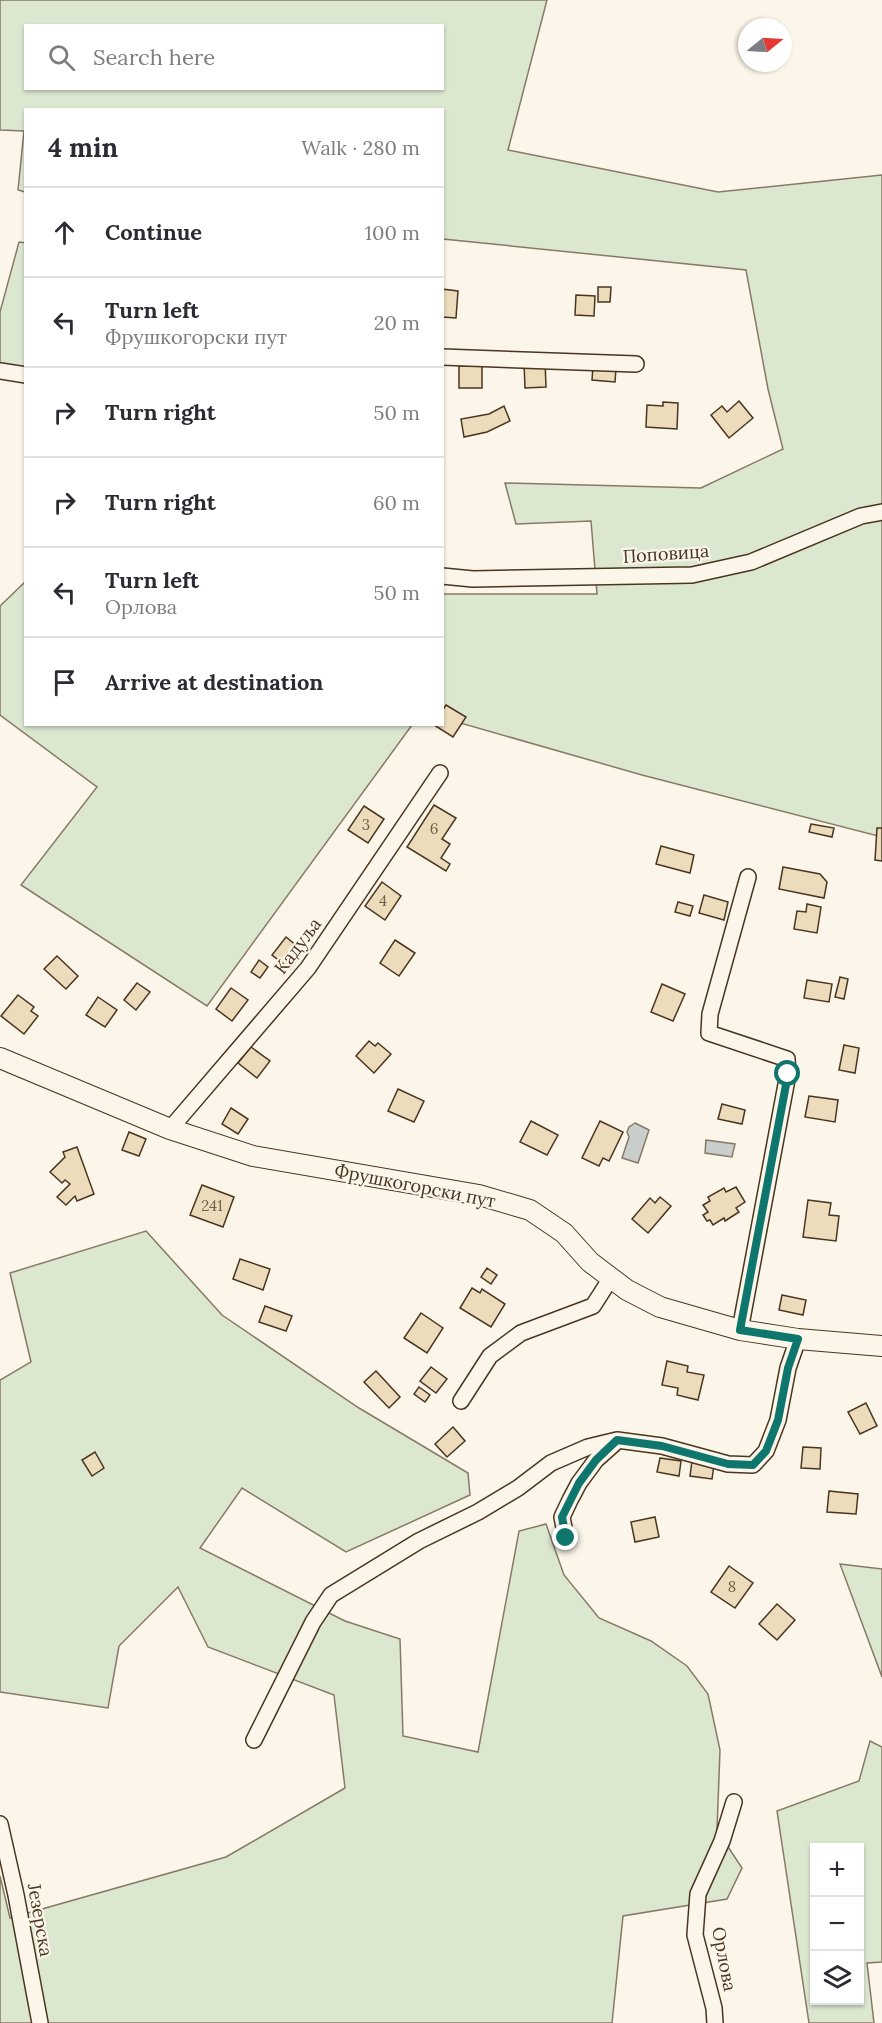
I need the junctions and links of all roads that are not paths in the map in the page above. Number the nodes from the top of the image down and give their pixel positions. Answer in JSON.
{"nodes":[{"id":1,"x":444,"y":357,"type":"edge"},
{"id":2,"x":636,"y":364,"type":"dead end"},
{"id":3,"x":0,"y":371,"type":"edge"},
{"id":4,"x":24,"y":375,"type":"edge"},
{"id":5,"x":882,"y":512,"type":"edge"},
{"id":6,"x":444,"y":576,"type":"edge"},
{"id":7,"x":440,"y":773,"type":"dead end"},
{"id":8,"x":748,"y":877,"type":"dead end"},
{"id":9,"x":0,"y":1058,"type":"edge"},
{"id":10,"x":170,"y":1129,"type":"junction"},
{"id":11,"x":611,"y":1278,"type":"junction"},
{"id":12,"x":740,"y":1330,"type":"junction"},
{"id":13,"x":798,"y":1339,"type":"junction"},
{"id":14,"x":882,"y":1346,"type":"edge"},
{"id":15,"x":461,"y":1401,"type":"dead end"},
{"id":16,"x":617,"y":1440,"type":"junction"},
{"id":17,"x":566,"y":1538,"type":"dead end"},
{"id":18,"x":254,"y":1740,"type":"dead end"},
{"id":19,"x":734,"y":1802,"type":"dead end"},
{"id":20,"x":0,"y":1824,"type":"edge"},
{"id":21,"x":40,"y":2023,"type":"edge"},
{"id":22,"x":715,"y":2023,"type":"edge"}],
"edges":[{"from":1,"to":2,"type":"street"},
{"from":3,"to":4,"type":"street"},
{"from":5,"to":6,"type":"street","name":"Поповица"},
{"from":7,"to":10,"type":"street","name":"Кадуља"},
{"from":8,"to":12,"type":"street"},
{"from":9,"to":10,"type":"street","name":"Фрушкогорски пут"},
{"from":10,"to":11,"type":"street","name":"Фрушкогорски пут"},
{"from":11,"to":12,"type":"street","name":"Фрушкогорски пут"},
{"from":11,"to":15,"type":"street"},
{"from":12,"to":13,"type":"street","name":"Фрушкогорски пут"},
{"from":13,"to":14,"type":"street","name":"Фрушкогорски пут"},
{"from":13,"to":16,"type":"street"},
{"from":16,"to":17,"type":"street"},
{"from":16,"to":18,"type":"street"},
{"from":19,"to":22,"type":"street","name":"Орлова"},
{"from":20,"to":21,"type":"street","name":"Језерска"}]}
